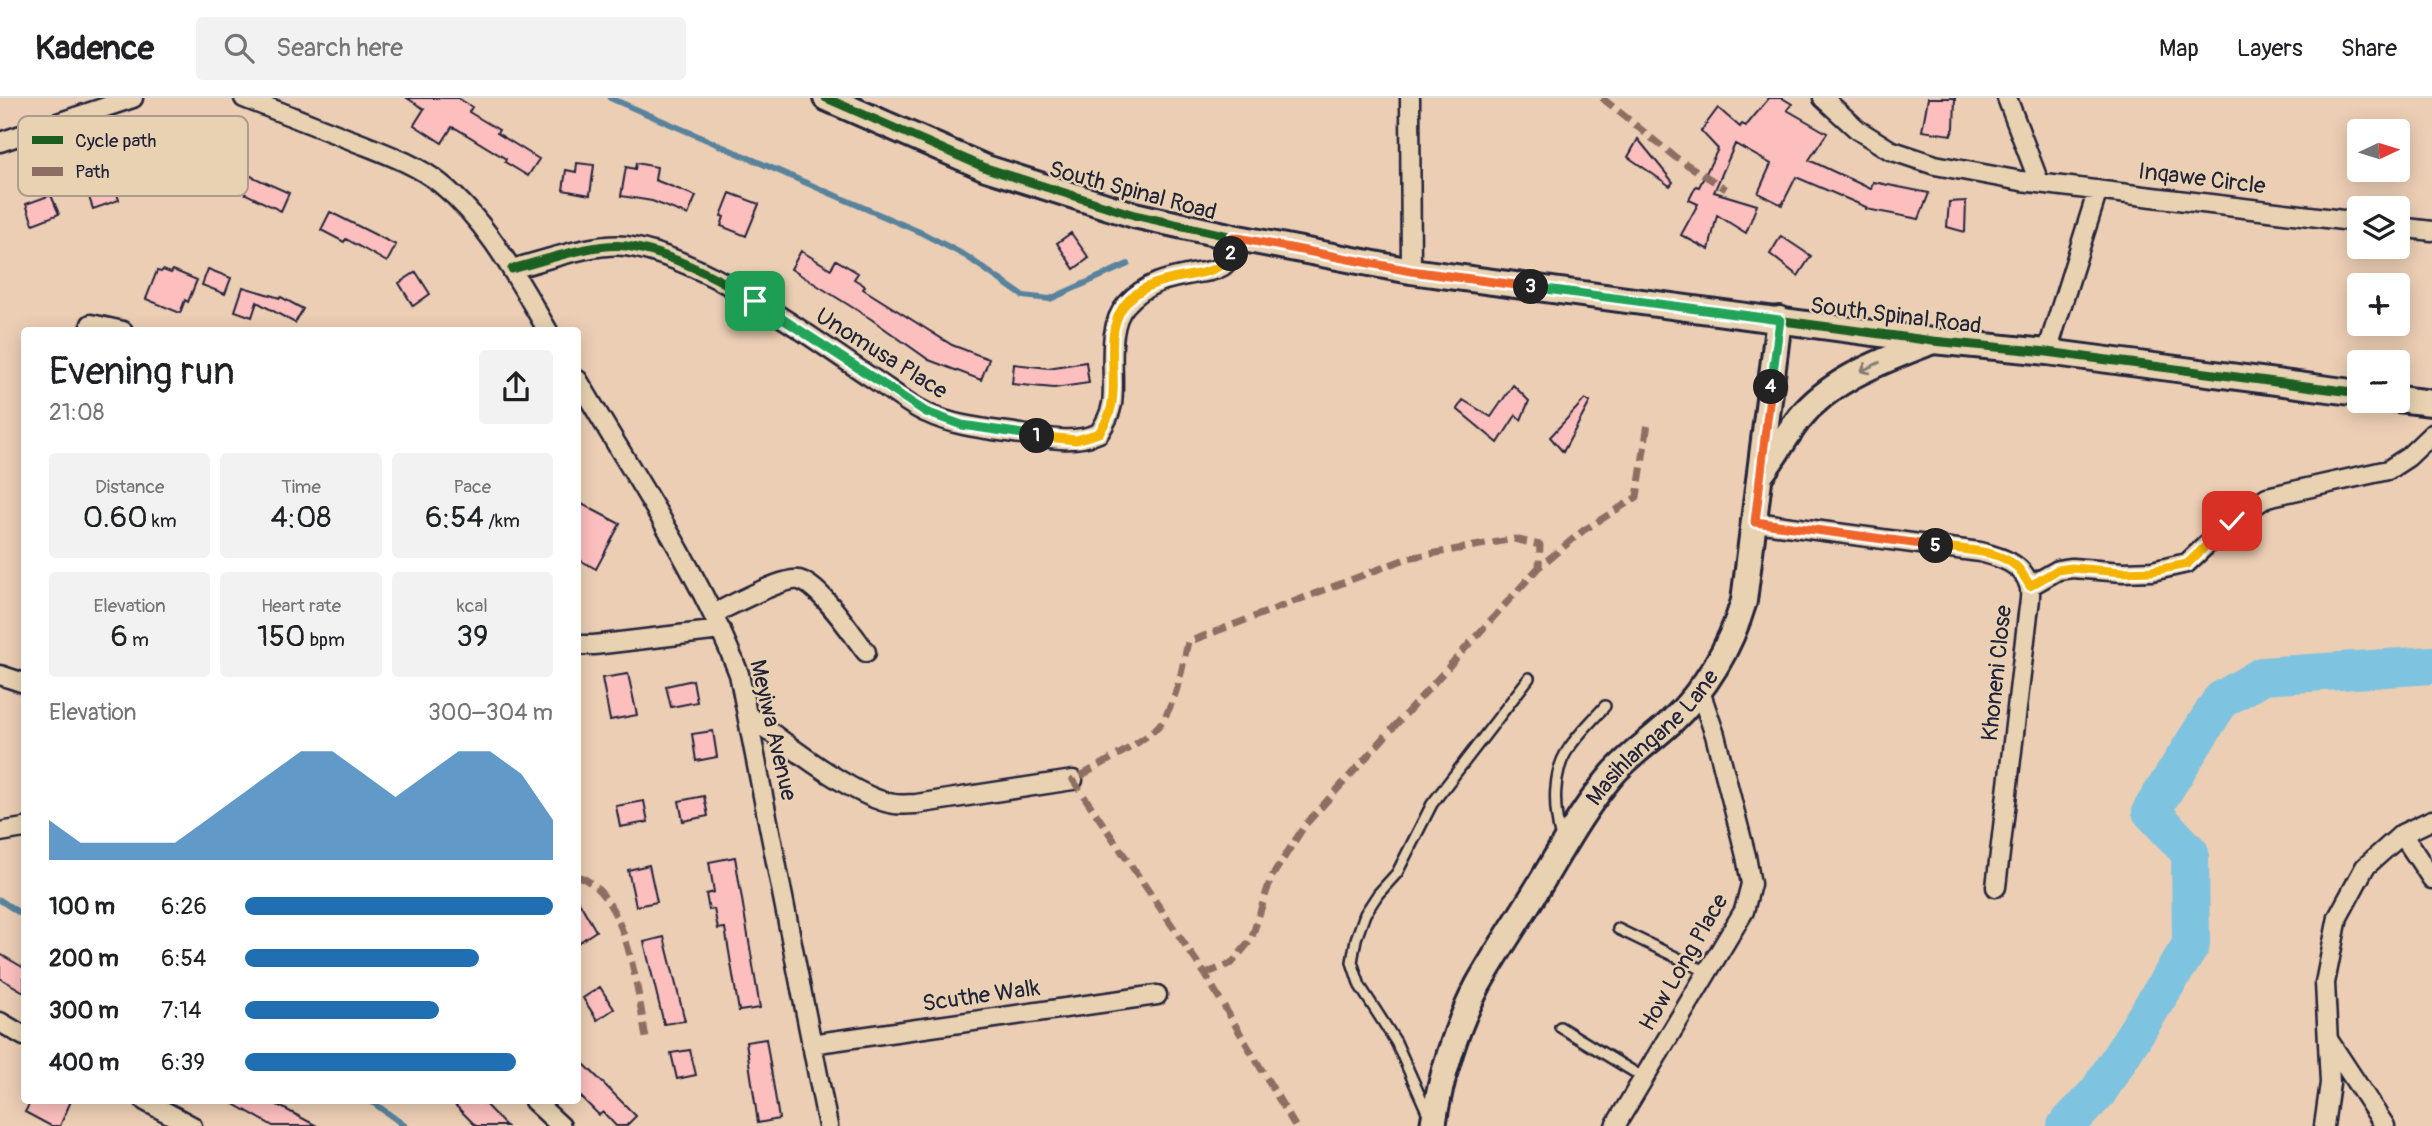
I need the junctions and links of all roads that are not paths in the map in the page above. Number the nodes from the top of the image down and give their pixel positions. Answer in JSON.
{"nodes":[{"id":1,"x":133,"y":98,"type":"edge"},
{"id":2,"x":244,"y":98,"type":"edge"},
{"id":3,"x":826,"y":98,"type":"edge"},
{"id":4,"x":1410,"y":98,"type":"edge"},
{"id":5,"x":1823,"y":98,"type":"edge"},
{"id":6,"x":2007,"y":98,"type":"edge"},
{"id":7,"x":79,"y":116,"type":"edge"},
{"id":8,"x":18,"y":136,"type":"edge"},
{"id":9,"x":0,"y":142,"type":"edge"},
{"id":10,"x":2039,"y":182,"type":"junction"},
{"id":11,"x":2098,"y":190,"type":"junction"},
{"id":12,"x":2347,"y":221,"type":"edge"},
{"id":13,"x":2410,"y":228,"type":"edge"},
{"id":14,"x":2432,"y":231,"type":"edge"},
{"id":15,"x":1233,"y":237,"type":"junction"},
{"id":16,"x":512,"y":269,"type":"junction"},
{"id":17,"x":1411,"y":271,"type":"junction"},
{"id":18,"x":1780,"y":320,"type":"junction"},
{"id":19,"x":91,"y":324,"type":"dead end"},
{"id":20,"x":105,"y":327,"type":"edge"},
{"id":21,"x":546,"y":327,"type":"edge"},
{"id":22,"x":1933,"y":341,"type":"junction"},
{"id":23,"x":2047,"y":352,"type":"junction"},
{"id":24,"x":581,"y":385,"type":"edge"},
{"id":25,"x":2347,"y":391,"type":"edge"},
{"id":26,"x":2410,"y":400,"type":"edge"},
{"id":27,"x":2432,"y":403,"type":"edge"},
{"id":28,"x":2432,"y":434,"type":"edge"},
{"id":29,"x":1759,"y":476,"type":"junction"},
{"id":30,"x":1755,"y":522,"type":"junction"},
{"id":31,"x":2030,"y":586,"type":"junction"},
{"id":32,"x":717,"y":622,"type":"junction"},
{"id":33,"x":586,"y":645,"type":"edge"},
{"id":34,"x":866,"y":652,"type":"dead end"},
{"id":35,"x":0,"y":675,"type":"edge"},
{"id":36,"x":1529,"y":678,"type":"dead end"},
{"id":37,"x":21,"y":682,"type":"edge"},
{"id":38,"x":1700,"y":691,"type":"junction"},
{"id":39,"x":1605,"y":706,"type":"dead end"},
{"id":40,"x":749,"y":716,"type":"junction"},
{"id":41,"x":1073,"y":780,"type":"dead end"},
{"id":42,"x":2432,"y":820,"type":"edge"},
{"id":43,"x":21,"y":828,"type":"edge"},
{"id":44,"x":0,"y":832,"type":"edge"},
{"id":45,"x":2402,"y":834,"type":"junction"},
{"id":46,"x":1563,"y":846,"type":"junction"},
{"id":47,"x":2432,"y":879,"type":"edge"},
{"id":48,"x":1996,"y":887,"type":"dead end"},
{"id":49,"x":1618,"y":929,"type":"dead end"},
{"id":50,"x":1707,"y":972,"type":"junction"},
{"id":51,"x":1157,"y":995,"type":"dead end"},
{"id":52,"x":0,"y":1022,"type":"edge"},
{"id":53,"x":1560,"y":1027,"type":"dead end"},
{"id":54,"x":21,"y":1034,"type":"edge"},
{"id":55,"x":2329,"y":1040,"type":"junction"},
{"id":56,"x":811,"y":1044,"type":"junction"},
{"id":57,"x":1644,"y":1078,"type":"junction"},
{"id":58,"x":151,"y":1104,"type":"edge"},
{"id":59,"x":537,"y":1104,"type":"edge"},
{"id":60,"x":192,"y":1126,"type":"edge"},
{"id":61,"x":561,"y":1126,"type":"edge"},
{"id":62,"x":828,"y":1126,"type":"edge"},
{"id":63,"x":1433,"y":1126,"type":"edge"},
{"id":64,"x":1615,"y":1126,"type":"edge"},
{"id":65,"x":2324,"y":1126,"type":"edge"},
{"id":66,"x":2385,"y":1126,"type":"edge"}],
"edges":[{"from":1,"to":7,"type":"street"},
{"from":2,"to":16,"type":"street"},
{"from":3,"to":15,"type":"street","name":"South Spinal Road"},
{"from":4,"to":17,"type":"street"},
{"from":5,"to":10,"type":"street","name":"Inqawe Circle"},
{"from":6,"to":10,"type":"street"},
{"from":8,"to":9,"type":"street"},
{"from":10,"to":11,"type":"street","name":"Inqawe Circle"},
{"from":11,"to":12,"type":"street","name":"Inqawe Circle"},
{"from":11,"to":23,"type":"street"},
{"from":13,"to":14,"type":"street"},
{"from":15,"to":16,"type":"street","name":"Unomusa Place"},
{"from":15,"to":17,"type":"street","name":"South Spinal Road"},
{"from":16,"to":21,"type":"street"},
{"from":17,"to":18,"type":"street","name":"South Spinal Road"},
{"from":18,"to":22,"type":"street","name":"South Spinal Road"},
{"from":18,"to":29,"type":"street","name":"Masihlangane Lane"},
{"from":19,"to":20,"type":"street"},
{"from":22,"to":23,"type":"street","name":"South Spinal Road"},
{"from":22,"to":29,"type":"street","one_way":true},
{"from":23,"to":25,"type":"street","name":"South Spinal Road"},
{"from":24,"to":32,"type":"street","name":"Meyiwa Avenue"},
{"from":26,"to":27,"type":"street"},
{"from":28,"to":31,"type":"street"},
{"from":29,"to":30,"type":"street","name":"Masihlangane Lane"},
{"from":30,"to":31,"type":"street","name":"Khoneni Close"},
{"from":30,"to":38,"type":"street","name":"Masihlangane Lane"},
{"from":31,"to":48,"type":"street","name":"Khoneni Close"},
{"from":32,"to":33,"type":"street"},
{"from":32,"to":34,"type":"street"},
{"from":32,"to":40,"type":"street","name":"Meyiwa Avenue"},
{"from":35,"to":37,"type":"street"},
{"from":36,"to":63,"type":"lane"},
{"from":38,"to":46,"type":"street","name":"Masihlangane Lane"},
{"from":38,"to":50,"type":"street","name":"How Long Place"},
{"from":39,"to":46,"type":"lane"},
{"from":40,"to":41,"type":"street"},
{"from":40,"to":56,"type":"street","name":"Meyiwa Avenue"},
{"from":42,"to":45,"type":"street"},
{"from":43,"to":44,"type":"street"},
{"from":45,"to":47,"type":"street"},
{"from":45,"to":55,"type":"street"},
{"from":46,"to":63,"type":"street","name":"Masihlangane Lane"},
{"from":49,"to":50,"type":"lane"},
{"from":50,"to":57,"type":"street","name":"How Long Place"},
{"from":51,"to":56,"type":"street","name":"Scuthe Walk"},
{"from":52,"to":54,"type":"street"},
{"from":53,"to":57,"type":"lane"},
{"from":55,"to":65,"type":"street"},
{"from":55,"to":66,"type":"street"},
{"from":56,"to":62,"type":"street","name":"Meyiwa Avenue"},
{"from":57,"to":64,"type":"street","name":"How Long Place"},
{"from":58,"to":60,"type":"street"},
{"from":59,"to":61,"type":"street"}]}
